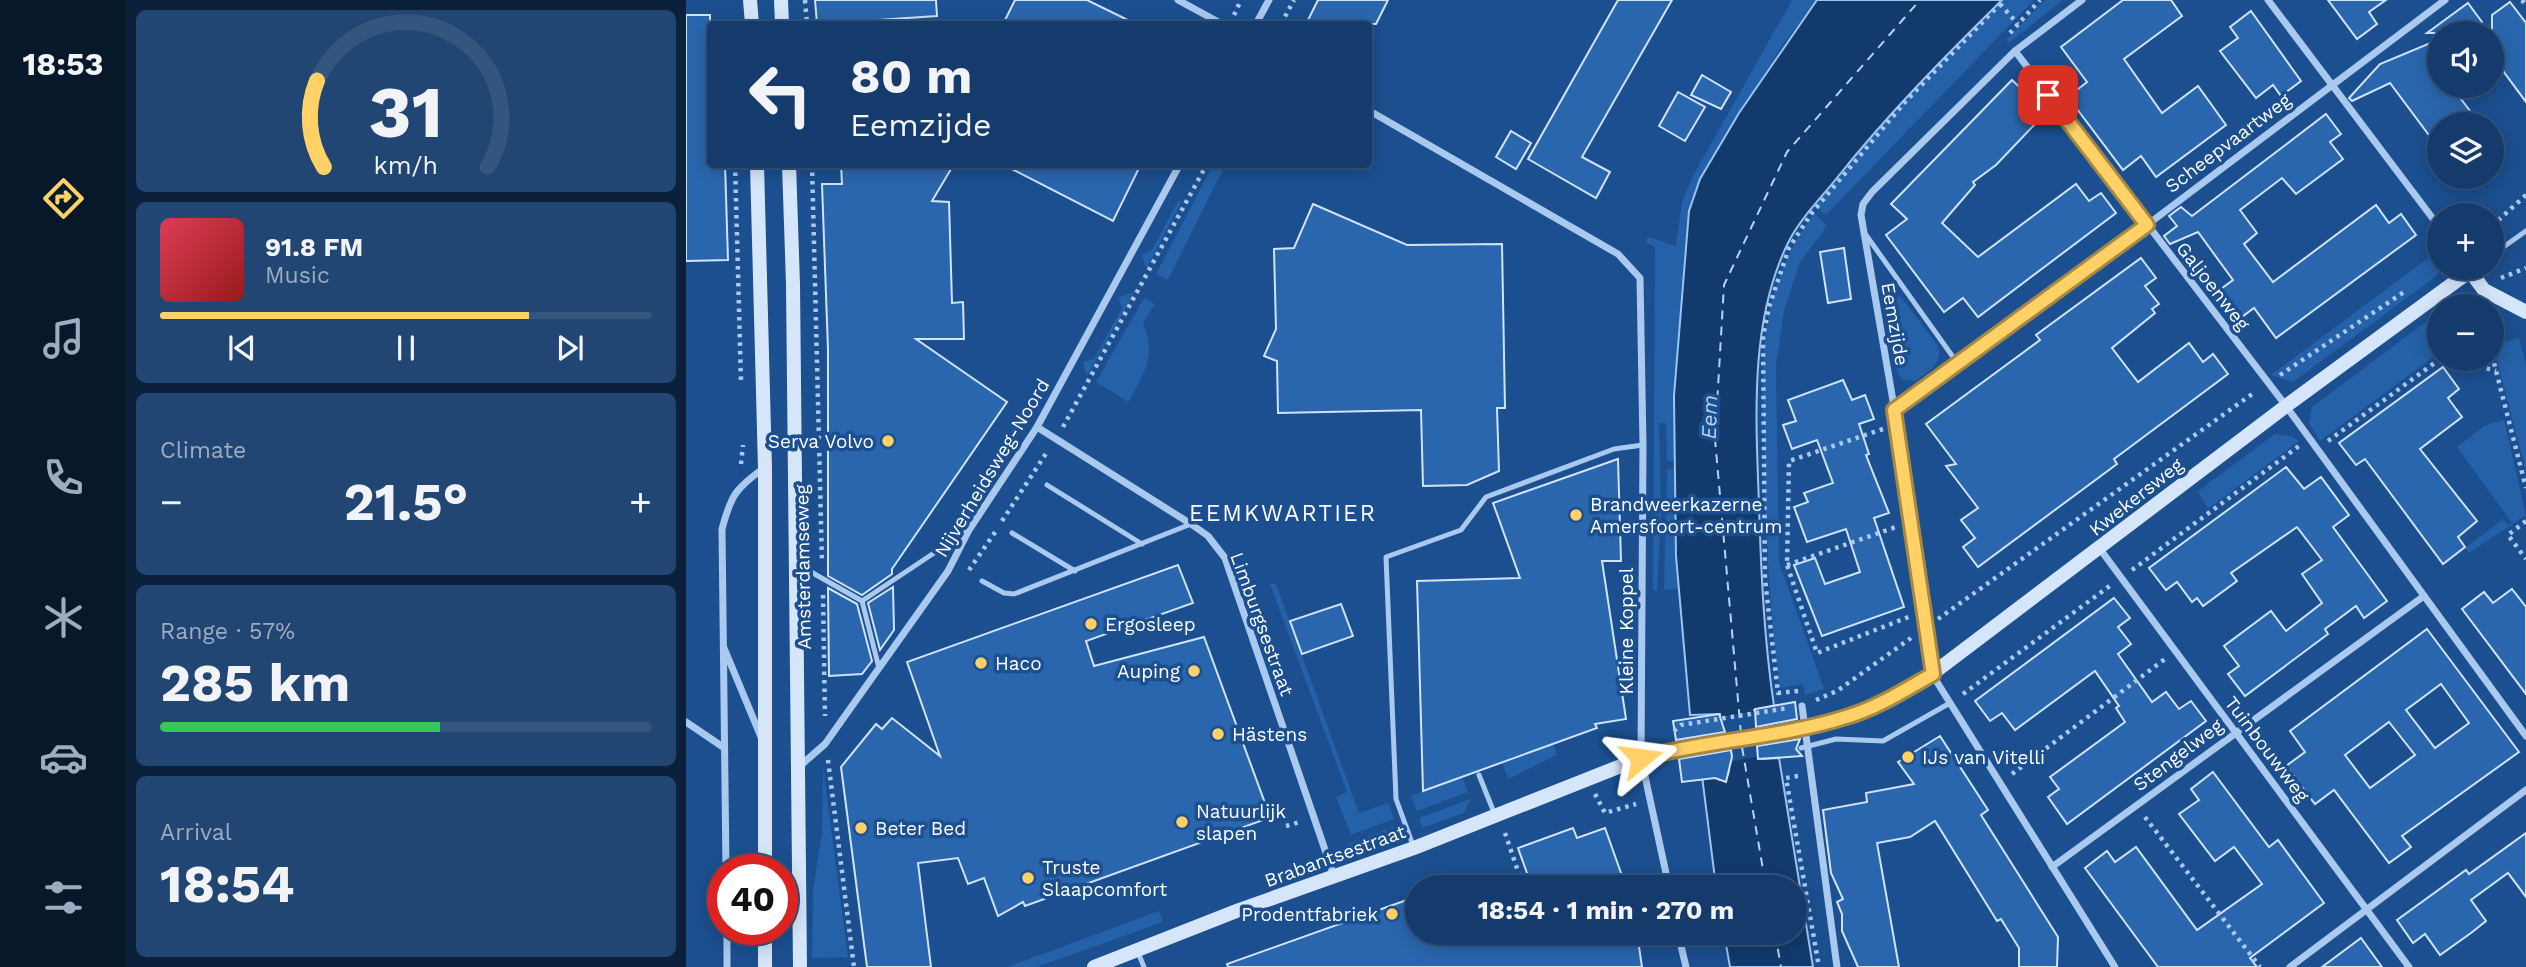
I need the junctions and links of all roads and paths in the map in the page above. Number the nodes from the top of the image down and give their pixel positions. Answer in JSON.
{"nodes":[{"id":1,"x":750,"y":0,"type":"edge"},
{"id":2,"x":781,"y":0,"type":"edge"},
{"id":3,"x":805,"y":0,"type":"edge"},
{"id":4,"x":1178,"y":0,"type":"edge"},
{"id":5,"x":1269,"y":0,"type":"edge"},
{"id":6,"x":1294,"y":0,"type":"edge"},
{"id":7,"x":2040,"y":0,"type":"edge"},
{"id":8,"x":2082,"y":0,"type":"edge"},
{"id":9,"x":2268,"y":0,"type":"edge"},
{"id":10,"x":2445,"y":0,"type":"edge"},
{"id":11,"x":2522,"y":0,"type":"edge"},
{"id":12,"x":2002,"y":2,"type":"edge"},
{"id":13,"x":2526,"y":5,"type":"edge"},
{"id":14,"x":752,"y":21,"type":"edge"},
{"id":15,"x":782,"y":21,"type":"edge"},
{"id":16,"x":807,"y":21,"type":"edge"},
{"id":17,"x":1216,"y":21,"type":"edge"},
{"id":18,"x":1258,"y":21,"type":"edge"},
{"id":19,"x":1283,"y":21,"type":"edge"},
{"id":20,"x":2018,"y":24,"type":"junction"},
{"id":21,"x":2011,"y":30,"type":"dead end"},
{"id":22,"x":2015,"y":51,"type":"junction"},
{"id":23,"x":2331,"y":84,"type":"junction"},
{"id":24,"x":1372,"y":112,"type":"edge"},
{"id":25,"x":734,"y":168,"type":"edge"},
{"id":26,"x":757,"y":168,"type":"edge"},
{"id":27,"x":789,"y":168,"type":"edge"},
{"id":28,"x":812,"y":168,"type":"edge"},
{"id":29,"x":1178,"y":168,"type":"edge"},
{"id":30,"x":2526,"y":195,"type":"edge"},
{"id":31,"x":2427,"y":211,"type":"edge"},
{"id":32,"x":2504,"y":215,"type":"edge"},
{"id":33,"x":2147,"y":225,"type":"junction"},
{"id":34,"x":1862,"y":230,"type":"junction"},
{"id":35,"x":2526,"y":231,"type":"edge"},
{"id":36,"x":2504,"y":247,"type":"edge"},
{"id":37,"x":2456,"y":280,"type":"edge"},
{"id":38,"x":2478,"y":280,"type":"edge"},
{"id":39,"x":2417,"y":283,"type":"dead end"},
{"id":40,"x":2526,"y":312,"type":"edge"},
{"id":41,"x":1959,"y":365,"type":"junction"},
{"id":42,"x":2427,"y":369,"type":"edge"},
{"id":43,"x":2496,"y":371,"type":"edge"},
{"id":44,"x":2268,"y":383,"type":"junction"},
{"id":45,"x":741,"y":392,"type":"dead end"},
{"id":46,"x":2286,"y":406,"type":"junction"},
{"id":47,"x":1894,"y":410,"type":"junction"},
{"id":48,"x":1897,"y":424,"type":"junction"},
{"id":49,"x":1037,"y":427,"type":"junction"},
{"id":50,"x":742,"y":433,"type":"dead end"},
{"id":51,"x":1643,"y":445,"type":"junction"},
{"id":52,"x":2312,"y":445,"type":"junction"},
{"id":53,"x":765,"y":467,"type":"junction"},
{"id":54,"x":1047,"y":485,"type":"dead end"},
{"id":55,"x":739,"y":486,"type":"junction"},
{"id":56,"x":2526,"y":488,"type":"edge"},
{"id":57,"x":1910,"y":522,"type":"junction"},
{"id":58,"x":2526,"y":522,"type":"edge"},
{"id":59,"x":1191,"y":524,"type":"junction"},
{"id":60,"x":969,"y":530,"type":"junction"},
{"id":61,"x":1012,"y":533,"type":"dead end"},
{"id":62,"x":1142,"y":544,"type":"junction"},
{"id":63,"x":2100,"y":549,"type":"junction"},
{"id":64,"x":2526,"y":559,"type":"edge"},
{"id":65,"x":797,"y":564,"type":"junction"},
{"id":66,"x":1787,"y":565,"type":"junction"},
{"id":67,"x":1075,"y":571,"type":"junction"},
{"id":68,"x":2121,"y":578,"type":"junction"},
{"id":69,"x":825,"y":580,"type":"junction"},
{"id":70,"x":982,"y":581,"type":"dead end"},
{"id":71,"x":2424,"y":596,"type":"junction"},
{"id":72,"x":862,"y":601,"type":"junction"},
{"id":73,"x":1925,"y":610,"type":"junction"},
{"id":74,"x":1928,"y":626,"type":"junction"},
{"id":75,"x":723,"y":644,"type":"junction"},
{"id":76,"x":2175,"y":652,"type":"junction"},
{"id":77,"x":879,"y":669,"type":"junction"},
{"id":78,"x":1933,"y":674,"type":"junction"},
{"id":79,"x":1800,"y":697,"type":"dead end"},
{"id":80,"x":1951,"y":703,"type":"junction"},
{"id":81,"x":1799,"y":707,"type":"junction"},
{"id":82,"x":686,"y":722,"type":"edge"},
{"id":83,"x":1802,"y":729,"type":"junction"},
{"id":84,"x":1674,"y":731,"type":"dead end"},
{"id":85,"x":2234,"y":733,"type":"junction"},
{"id":86,"x":2526,"y":736,"type":"edge"},
{"id":87,"x":825,"y":744,"type":"junction"},
{"id":88,"x":723,"y":747,"type":"junction"},
{"id":89,"x":1803,"y":747,"type":"junction"},
{"id":90,"x":767,"y":750,"type":"junction"},
{"id":91,"x":1641,"y":758,"type":"junction"},
{"id":92,"x":800,"y":766,"type":"junction"},
{"id":93,"x":1479,"y":775,"type":"dead end"},
{"id":94,"x":1786,"y":778,"type":"dead end"},
{"id":95,"x":1588,"y":780,"type":"junction"},
{"id":96,"x":2000,"y":783,"type":"junction"},
{"id":97,"x":2526,"y":790,"type":"edge"},
{"id":98,"x":1650,"y":800,"type":"junction"},
{"id":99,"x":2136,"y":806,"type":"junction"},
{"id":100,"x":1497,"y":816,"type":"junction"},
{"id":101,"x":1414,"y":848,"type":"junction"},
{"id":102,"x":726,"y":854,"type":"edge"},
{"id":103,"x":765,"y":854,"type":"edge"},
{"id":104,"x":2052,"y":867,"type":"junction"},
{"id":105,"x":1519,"y":875,"type":"edge"},
{"id":106,"x":1666,"y":875,"type":"edge"},
{"id":107,"x":1334,"y":877,"type":"junction"},
{"id":108,"x":2368,"y":909,"type":"junction"},
{"id":109,"x":727,"y":945,"type":"edge"},
{"id":110,"x":765,"y":945,"type":"edge"},
{"id":111,"x":1681,"y":945,"type":"edge"},
{"id":112,"x":1137,"y":949,"type":"junction"},
{"id":113,"x":727,"y":967,"type":"edge"},
{"id":114,"x":765,"y":967,"type":"edge"},
{"id":115,"x":800,"y":967,"type":"edge"},
{"id":116,"x":855,"y":967,"type":"edge"},
{"id":117,"x":1094,"y":967,"type":"edge"},
{"id":118,"x":1144,"y":967,"type":"edge"},
{"id":119,"x":1686,"y":967,"type":"edge"},
{"id":120,"x":1819,"y":967,"type":"edge"},
{"id":121,"x":1837,"y":967,"type":"edge"},
{"id":122,"x":2115,"y":967,"type":"edge"},
{"id":123,"x":2260,"y":967,"type":"edge"},
{"id":124,"x":2290,"y":967,"type":"edge"},
{"id":125,"x":2409,"y":967,"type":"edge"}],
"edges":[{"from":1,"to":14,"type":"street"},
{"from":2,"to":15,"type":"street"},
{"from":3,"to":16,"type":"path"},
{"from":4,"to":17,"type":"street"},
{"from":5,"to":18,"type":"street"},
{"from":6,"to":19,"type":"path"},
{"from":7,"to":20,"type":"path"},
{"from":8,"to":22,"type":"street","name":"Eemzijde"},
{"from":9,"to":23,"type":"street"},
{"from":10,"to":23,"type":"street","name":"Scheepvaartweg"},
{"from":11,"to":13,"type":"path"},
{"from":12,"to":20,"type":"path"},
{"from":12,"to":79,"type":"path"},
{"from":20,"to":21,"type":"path"},
{"from":22,"to":33,"type":"street","name":"Galjoenweg"},
{"from":22,"to":34,"type":"street","name":"Eemzijde"},
{"from":23,"to":31,"type":"street"},
{"from":23,"to":33,"type":"street","name":"Scheepvaartweg"},
{"from":24,"to":51,"type":"street","name":"Kleine Koppel"},
{"from":25,"to":45,"type":"path"},
{"from":26,"to":53,"type":"street","name":"Amsterdamseweg"},
{"from":27,"to":65,"type":"street","name":"Amsterdamseweg"},
{"from":28,"to":69,"type":"path","name":"Amsterdamseweg"},
{"from":29,"to":49,"type":"street","name":"Nijverheidsweg-Noord"},
{"from":30,"to":32,"type":"path"},
{"from":33,"to":41,"type":"street","name":"Scheepvaartweg"},
{"from":33,"to":44,"type":"street","name":"Galjoenweg"},
{"from":34,"to":41,"type":"lane","name":"Eemzijde"},
{"from":34,"to":47,"type":"street","name":"Eemzijde"},
{"from":35,"to":36,"type":"lane"},
{"from":37,"to":46,"type":"street","name":"Kwekersweg"},
{"from":38,"to":40,"type":"street"},
{"from":39,"to":44,"type":"path"},
{"from":41,"to":47,"type":"street","name":"Scheepvaartweg"},
{"from":42,"to":52,"type":"path"},
{"from":43,"to":56,"type":"path"},
{"from":44,"to":46,"type":"street","name":"Galjoenweg"},
{"from":44,"to":74,"type":"path"},
{"from":46,"to":52,"type":"street","name":"Galjoenweg"},
{"from":46,"to":63,"type":"street","name":"Kwekersweg"},
{"from":47,"to":48,"type":"street","name":"Eemzijde"},
{"from":48,"to":57,"type":"street","name":"Eemzijde"},
{"from":48,"to":66,"type":"path"},
{"from":49,"to":59,"type":"street","name":"Limburgsestraat"},
{"from":49,"to":60,"type":"street","name":"Nijverheidsweg-Noord"},
{"from":50,"to":55,"type":"path"},
{"from":51,"to":91,"type":"street","name":"Kleine Koppel"},
{"from":51,"to":101,"type":"lane"},
{"from":52,"to":68,"type":"path"},
{"from":52,"to":71,"type":"street","name":"Galjoenweg"},
{"from":53,"to":55,"type":"street","name":"Amsterdamseweg"},
{"from":53,"to":90,"type":"street","name":"Amsterdamseweg"},
{"from":54,"to":62,"type":"lane"},
{"from":55,"to":75,"type":"street","name":"Amsterdamseweg"},
{"from":57,"to":66,"type":"path"},
{"from":57,"to":73,"type":"street","name":"Eemzijde"},
{"from":58,"to":64,"type":"path"},
{"from":59,"to":62,"type":"lane"},
{"from":59,"to":107,"type":"street","name":"Limburgsestraat"},
{"from":60,"to":72,"type":"lane"},
{"from":60,"to":77,"type":"street","name":"Nijverheidsweg-Noord"},
{"from":61,"to":67,"type":"lane"},
{"from":62,"to":67,"type":"lane"},
{"from":63,"to":68,"type":"street","name":"Tuinbouwweg"},
{"from":63,"to":78,"type":"street","name":"Kwekersweg"},
{"from":65,"to":69,"type":"lane"},
{"from":65,"to":92,"type":"street","name":"Amsterdamseweg"},
{"from":66,"to":73,"type":"path"},
{"from":67,"to":70,"type":"lane"},
{"from":68,"to":76,"type":"street","name":"Tuinbouwweg"},
{"from":68,"to":80,"type":"path"},
{"from":69,"to":72,"type":"lane"},
{"from":69,"to":87,"type":"path","name":"Amsterdamseweg"},
{"from":71,"to":85,"type":"street","name":"Stengelweg"},
{"from":71,"to":86,"type":"street","name":"Galjoenweg"},
{"from":72,"to":77,"type":"lane"},
{"from":73,"to":74,"type":"street","name":"Eemzijde"},
{"from":74,"to":78,"type":"street","name":"Eemzijde"},
{"from":74,"to":81,"type":"path"},
{"from":75,"to":88,"type":"street","name":"Amsterdamseweg"},
{"from":75,"to":90,"type":"street","name":"Amsterdamseweg"},
{"from":76,"to":85,"type":"street","name":"Tuinbouwweg"},
{"from":76,"to":96,"type":"path"},
{"from":77,"to":87,"type":"street","name":"Nijverheidsweg-Noord"},
{"from":78,"to":80,"type":"street"},
{"from":78,"to":83,"type":"street","name":"Kwekersweg"},
{"from":80,"to":89,"type":"lane"},
{"from":80,"to":96,"type":"street"},
{"from":81,"to":83,"type":"street"},
{"from":81,"to":84,"type":"path"},
{"from":82,"to":88,"type":"street"},
{"from":83,"to":89,"type":"street"},
{"from":83,"to":91,"type":"street","name":"Kwekersweg"},
{"from":85,"to":99,"type":"street","name":"Stengelweg"},
{"from":85,"to":108,"type":"street","name":"Tuinbouwweg"},
{"from":87,"to":92,"type":"street","name":"Nijverheidsweg-Noord"},
{"from":87,"to":116,"type":"path","name":"Amsterdamseweg"},
{"from":88,"to":102,"type":"street","name":"Amsterdamseweg"},
{"from":89,"to":121,"type":"street"},
{"from":90,"to":103,"type":"street","name":"Amsterdamseweg"},
{"from":91,"to":95,"type":"street","name":"Brabantsestraat"},
{"from":91,"to":98,"type":"street","name":"Kleine Koppel"},
{"from":92,"to":115,"type":"street","name":"Amsterdamseweg"},
{"from":93,"to":100,"type":"lane"},
{"from":94,"to":120,"type":"path"},
{"from":95,"to":98,"type":"path"},
{"from":95,"to":100,"type":"street","name":"Brabantsestraat"},
{"from":96,"to":104,"type":"street"},
{"from":97,"to":108,"type":"street"},
{"from":98,"to":106,"type":"street","name":"Kleine Koppel"},
{"from":99,"to":104,"type":"street","name":"Stengelweg"},
{"from":99,"to":123,"type":"path"},
{"from":100,"to":101,"type":"street","name":"Brabantsestraat"},
{"from":100,"to":105,"type":"path"},
{"from":101,"to":107,"type":"street","name":"Brabantsestraat"},
{"from":104,"to":122,"type":"street"},
{"from":107,"to":112,"type":"street","name":"Brabantsestraat"},
{"from":108,"to":124,"type":"street"},
{"from":108,"to":125,"type":"street","name":"Tuinbouwweg"},
{"from":109,"to":113,"type":"street"},
{"from":110,"to":114,"type":"street"},
{"from":111,"to":119,"type":"street"},
{"from":112,"to":117,"type":"street","name":"Brabantsestraat"},
{"from":112,"to":118,"type":"lane"}]}
